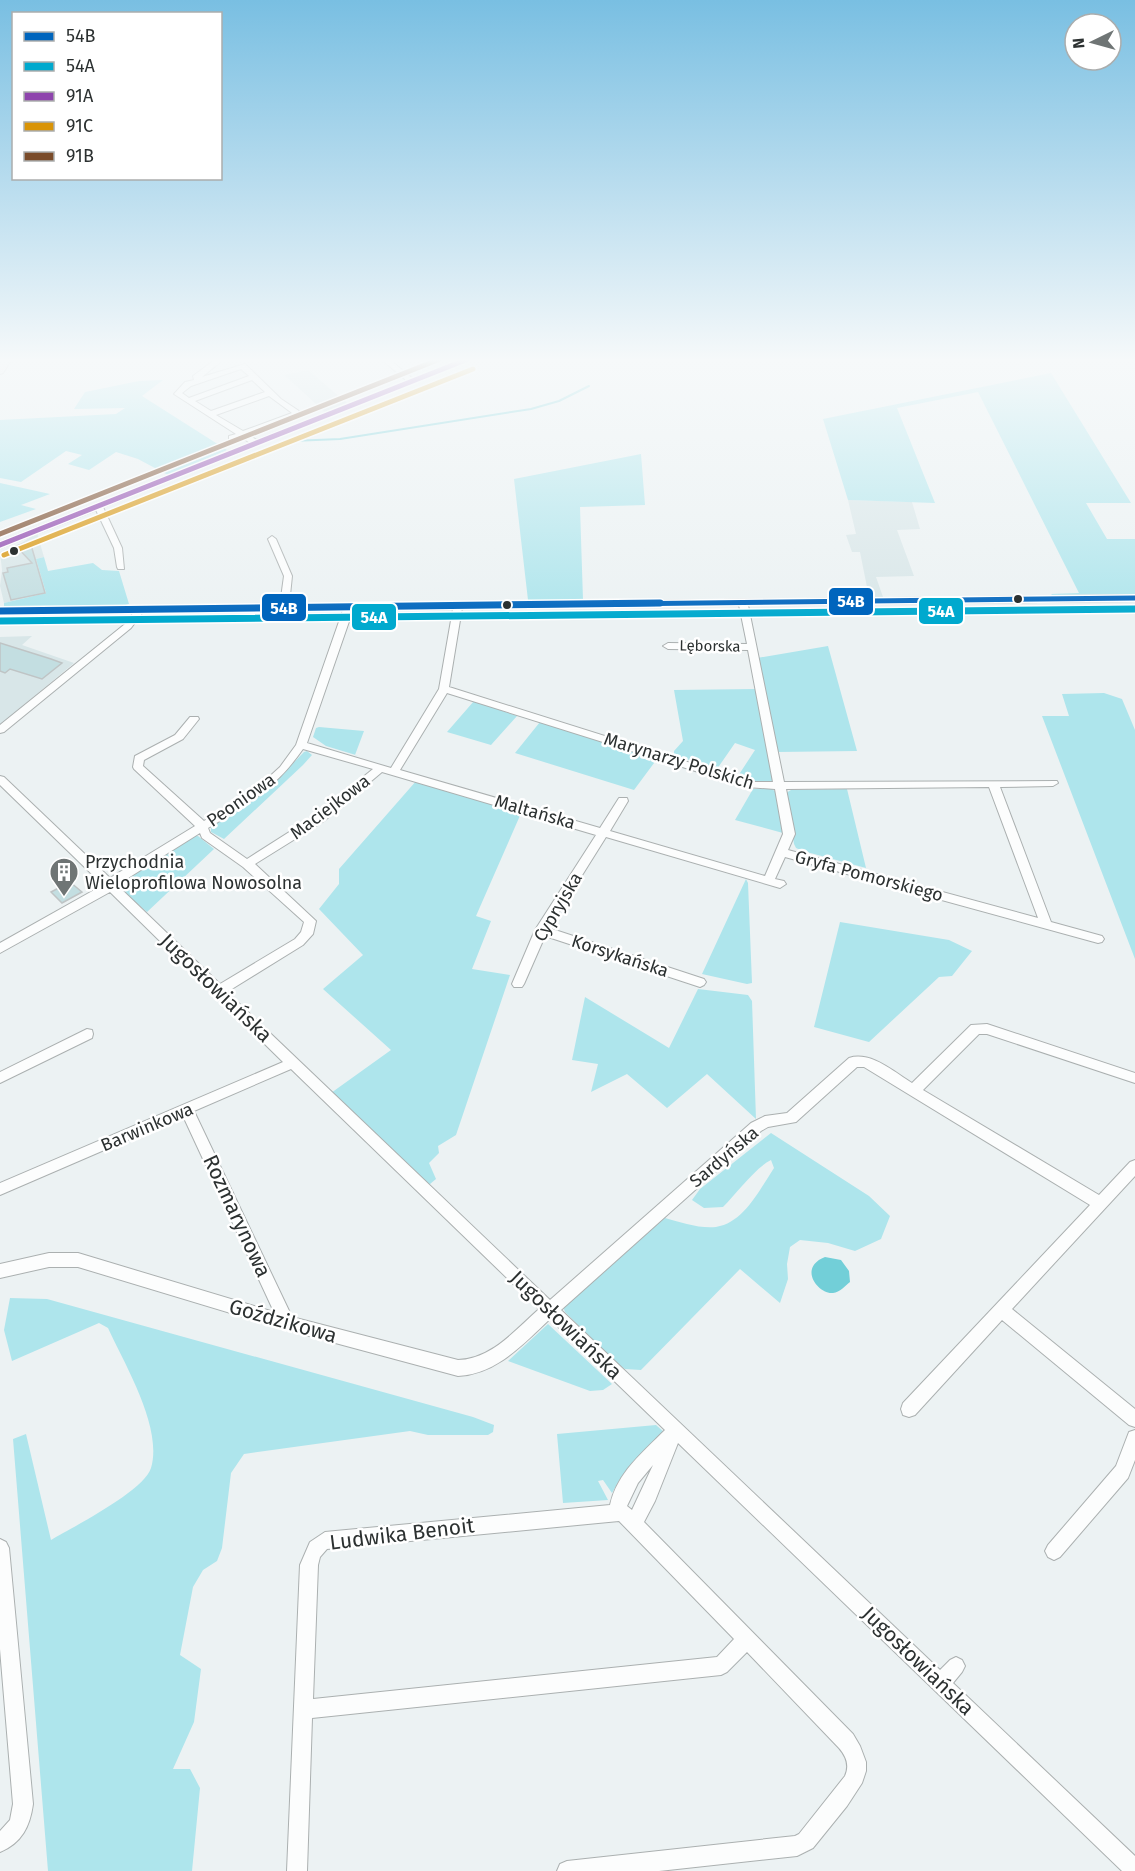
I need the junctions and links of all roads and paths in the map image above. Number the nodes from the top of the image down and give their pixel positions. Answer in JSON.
{"nodes":[{"id":1,"x":248,"y":446,"type":"edge"},
{"id":2,"x":98,"y":506,"type":"junction"},
{"id":3,"x":272,"y":539,"type":"dead end"},
{"id":4,"x":0,"y":545,"type":"edge"},
{"id":5,"x":121,"y":567,"type":"dead end"},
{"id":6,"x":1135,"y":598,"type":"edge"},
{"id":7,"x":743,"y":602,"type":"junction"},
{"id":8,"x":459,"y":606,"type":"junction"},
{"id":9,"x":349,"y":607,"type":"junction"},
{"id":10,"x":284,"y":608,"type":"junction"},
{"id":11,"x":140,"y":609,"type":"junction"},
{"id":12,"x":0,"y":611,"type":"edge"},
{"id":13,"x":668,"y":646,"type":"dead end"},
{"id":14,"x":752,"y":647,"type":"junction"},
{"id":15,"x":444,"y":689,"type":"junction"},
{"id":16,"x":194,"y":719,"type":"dead end"},
{"id":17,"x":0,"y":730,"type":"edge"},
{"id":18,"x":301,"y":745,"type":"junction"},
{"id":19,"x":382,"y":767,"type":"junction"},
{"id":20,"x":393,"y":771,"type":"junction"},
{"id":21,"x":0,"y":779,"type":"edge"},
{"id":22,"x":1053,"y":783,"type":"dead end"},
{"id":23,"x":993,"y":784,"type":"junction"},
{"id":24,"x":780,"y":786,"type":"junction"},
{"id":25,"x":623,"y":801,"type":"dead end"},
{"id":26,"x":202,"y":828,"type":"junction"},
{"id":27,"x":604,"y":832,"type":"junction"},
{"id":28,"x":782,"y":852,"type":"junction"},
{"id":29,"x":247,"y":864,"type":"junction"},
{"id":30,"x":110,"y":885,"type":"junction"},
{"id":31,"x":1046,"y":924,"type":"junction"},
{"id":32,"x":541,"y":930,"type":"junction"},
{"id":33,"x":1098,"y":939,"type":"dead end"},
{"id":34,"x":0,"y":949,"type":"edge"},
{"id":35,"x":700,"y":982,"type":"dead end"},
{"id":36,"x":518,"y":984,"type":"dead end"},
{"id":37,"x":220,"y":990,"type":"junction"},
{"id":38,"x":87,"y":1034,"type":"dead end"},
{"id":39,"x":293,"y":1063,"type":"junction"},
{"id":40,"x":0,"y":1078,"type":"edge"},
{"id":41,"x":1135,"y":1078,"type":"edge"},
{"id":42,"x":914,"y":1090,"type":"junction"},
{"id":43,"x":187,"y":1110,"type":"junction"},
{"id":44,"x":1135,"y":1166,"type":"edge"},
{"id":45,"x":0,"y":1189,"type":"edge"},
{"id":46,"x":1099,"y":1203,"type":"junction"},
{"id":47,"x":0,"y":1271,"type":"edge"},
{"id":48,"x":550,"y":1310,"type":"junction"},
{"id":49,"x":1001,"y":1310,"type":"junction"},
{"id":50,"x":287,"y":1323,"type":"junction"},
{"id":51,"x":909,"y":1409,"type":"dead end"},
{"id":52,"x":1135,"y":1419,"type":"edge"},
{"id":53,"x":676,"y":1430,"type":"junction"},
{"id":54,"x":1135,"y":1438,"type":"edge"},
{"id":55,"x":617,"y":1512,"type":"junction"},
{"id":56,"x":634,"y":1523,"type":"junction"},
{"id":57,"x":0,"y":1548,"type":"edge"},
{"id":58,"x":1054,"y":1551,"type":"dead end"},
{"id":59,"x":747,"y":1639,"type":"junction"},
{"id":60,"x":956,"y":1666,"type":"dead end"},
{"id":61,"x":941,"y":1682,"type":"junction"},
{"id":62,"x":305,"y":1709,"type":"junction"},
{"id":63,"x":0,"y":1842,"type":"edge"},
{"id":64,"x":1135,"y":1870,"type":"edge"},
{"id":65,"x":297,"y":1871,"type":"edge"},
{"id":66,"x":567,"y":1871,"type":"edge"}],
"edges":[{"from":1,"to":2,"type":"street"},
{"from":2,"to":4,"type":"street"},
{"from":2,"to":5,"type":"street"},
{"from":3,"to":10,"type":"street"},
{"from":6,"to":7,"type":"street"},
{"from":7,"to":8,"type":"street"},
{"from":7,"to":14,"type":"street","name":"Gryfa Pomorskiego"},
{"from":8,"to":9,"type":"street"},
{"from":8,"to":15,"type":"street"},
{"from":9,"to":10,"type":"street"},
{"from":9,"to":18,"type":"street","name":"Peoniowa"},
{"from":10,"to":11,"type":"street"},
{"from":11,"to":12,"type":"street"},
{"from":11,"to":17,"type":"street"},
{"from":13,"to":14,"type":"street","name":"Lęborska"},
{"from":14,"to":24,"type":"street","name":"Gryfa Pomorskiego"},
{"from":15,"to":20,"type":"street"},
{"from":15,"to":24,"type":"street","name":"Marynarzy Polskich"},
{"from":16,"to":26,"type":"street"},
{"from":18,"to":19,"type":"street","name":"Maltańska"},
{"from":18,"to":26,"type":"street","name":"Peoniowa"},
{"from":19,"to":20,"type":"street","name":"Maltańska"},
{"from":19,"to":29,"type":"street","name":"Maciejkowa"},
{"from":20,"to":27,"type":"street","name":"Maltańska"},
{"from":21,"to":30,"type":"street","name":"Jugosłowiańska"},
{"from":22,"to":23,"type":"street","name":"Marynarzy Polskich"},
{"from":23,"to":24,"type":"street","name":"Marynarzy Polskich"},
{"from":23,"to":31,"type":"street"},
{"from":24,"to":28,"type":"street","name":"Gryfa Pomorskiego"},
{"from":25,"to":27,"type":"street","name":"Cypryjska"},
{"from":26,"to":29,"type":"street"},
{"from":26,"to":30,"type":"street","name":"Peoniowa"},
{"from":27,"to":28,"type":"street","name":"Maltańska"},
{"from":27,"to":32,"type":"street","name":"Cypryjska"},
{"from":28,"to":31,"type":"street","name":"Gryfa Pomorskiego"},
{"from":29,"to":37,"type":"street"},
{"from":30,"to":34,"type":"street","name":"Peoniowa"},
{"from":30,"to":37,"type":"street","name":"Jugosłowiańska"},
{"from":31,"to":33,"type":"street","name":"Gryfa Pomorskiego"},
{"from":32,"to":35,"type":"street","name":"Korsykańska"},
{"from":32,"to":36,"type":"street","name":"Cypryjska"},
{"from":37,"to":39,"type":"street","name":"Jugosłowiańska"},
{"from":38,"to":40,"type":"street"},
{"from":39,"to":43,"type":"street","name":"Barwinkowa"},
{"from":39,"to":48,"type":"street","name":"Jugosłowiańska"},
{"from":41,"to":42,"type":"street"},
{"from":42,"to":46,"type":"street","name":"Sardyńska"},
{"from":42,"to":48,"type":"street","name":"Sardyńska"},
{"from":43,"to":45,"type":"street","name":"Barwinkowa"},
{"from":43,"to":50,"type":"street","name":"Rozmarynowa"},
{"from":44,"to":46,"type":"street"},
{"from":46,"to":49,"type":"street"},
{"from":47,"to":50,"type":"street","name":"Goździkowa"},
{"from":48,"to":50,"type":"street","name":"Goździkowa"},
{"from":48,"to":53,"type":"street","name":"Jugosłowiańska"},
{"from":49,"to":51,"type":"street"},
{"from":49,"to":52,"type":"street"},
{"from":53,"to":55,"type":"street"},
{"from":53,"to":56,"type":"street"},
{"from":53,"to":61,"type":"street","name":"Jugosłowiańska"},
{"from":54,"to":58,"type":"street"},
{"from":55,"to":56,"type":"street"},
{"from":55,"to":62,"type":"street","name":"Ludwika Benoit"},
{"from":56,"to":59,"type":"street"},
{"from":57,"to":63,"type":"street"},
{"from":59,"to":62,"type":"street"},
{"from":59,"to":66,"type":"street"},
{"from":60,"to":61,"type":"street"},
{"from":61,"to":64,"type":"street","name":"Jugosłowiańska"},
{"from":62,"to":65,"type":"street","name":"Ludwika Benoit"}]}
